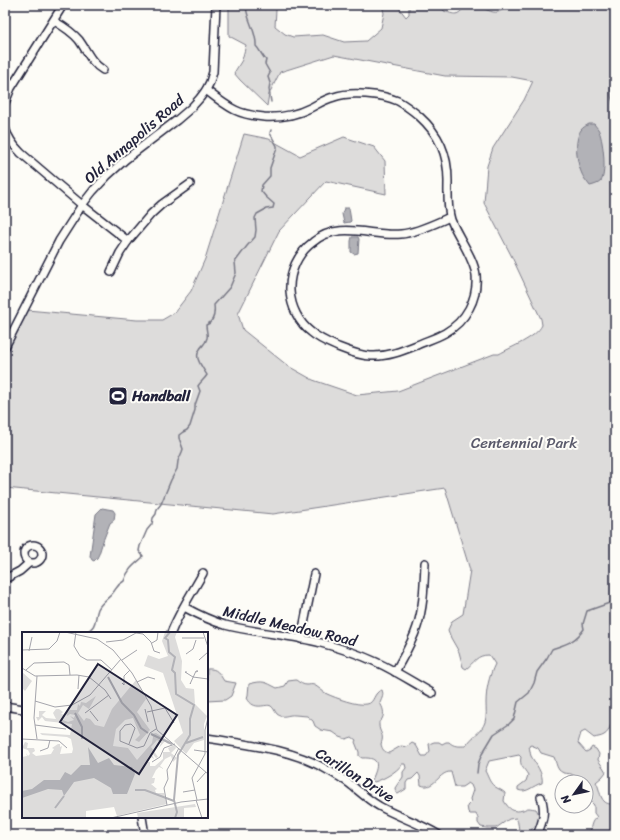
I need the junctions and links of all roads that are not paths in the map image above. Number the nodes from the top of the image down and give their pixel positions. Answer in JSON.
{"nodes":[{"id":1,"x":63,"y":5,"type":"edge"},
{"id":2,"x":216,"y":5,"type":"edge"},
{"id":3,"x":54,"y":21,"type":"junction"},
{"id":4,"x":103,"y":70,"type":"dead end"},
{"id":5,"x":206,"y":90,"type":"junction"},
{"id":6,"x":5,"y":103,"type":"edge"},
{"id":7,"x":5,"y":128,"type":"edge"},
{"id":8,"x":190,"y":184,"type":"dead end"},
{"id":9,"x":82,"y":205,"type":"junction"},
{"id":10,"x":450,"y":217,"type":"junction"},
{"id":11,"x":128,"y":241,"type":"junction"},
{"id":12,"x":111,"y":272,"type":"dead end"},
{"id":13,"x":5,"y":347,"type":"edge"},
{"id":14,"x":29,"y":563,"type":"dead end"},
{"id":15,"x":425,"y":563,"type":"dead end"},
{"id":16,"x":203,"y":573,"type":"dead end"},
{"id":17,"x":314,"y":574,"type":"dead end"},
{"id":18,"x":5,"y":579,"type":"edge"},
{"id":19,"x":184,"y":607,"type":"junction"},
{"id":20,"x":172,"y":632,"type":"edge"},
{"id":21,"x":301,"y":639,"type":"junction"},
{"id":22,"x":395,"y":672,"type":"junction"},
{"id":23,"x":432,"y":693,"type":"dead end"},
{"id":24,"x":5,"y":706,"type":"edge"},
{"id":25,"x":22,"y":709,"type":"edge"},
{"id":26,"x":208,"y":738,"type":"edge"},
{"id":27,"x":541,"y":797,"type":"dead end"},
{"id":28,"x":142,"y":818,"type":"edge"},
{"id":29,"x":145,"y":835,"type":"edge"},
{"id":30,"x":439,"y":835,"type":"edge"},
{"id":31,"x":537,"y":835,"type":"edge"}],
"edges":[{"from":1,"to":3,"type":"street"},
{"from":2,"to":5,"type":"street","name":"Old Annapolis Road"},
{"from":3,"to":4,"type":"street"},
{"from":3,"to":6,"type":"street"},
{"from":5,"to":9,"type":"street","name":"Old Annapolis Road"},
{"from":5,"to":10,"type":"street"},
{"from":7,"to":9,"type":"street"},
{"from":8,"to":11,"type":"street"},
{"from":9,"to":11,"type":"street"},
{"from":9,"to":13,"type":"street","name":"Old Annapolis Road"},
{"from":10,"to":10,"type":"street"},
{"from":11,"to":12,"type":"street"},
{"from":14,"to":18,"type":"street"},
{"from":15,"to":22,"type":"street"},
{"from":16,"to":19,"type":"street"},
{"from":17,"to":21,"type":"street"},
{"from":19,"to":20,"type":"street"},
{"from":19,"to":21,"type":"street","name":"Middle Meadow Road"},
{"from":21,"to":22,"type":"street","name":"Middle Meadow Road"},
{"from":22,"to":23,"type":"street","name":"Middle Meadow Road"},
{"from":24,"to":25,"type":"street"},
{"from":26,"to":30,"type":"street","name":"Carillon Drive"},
{"from":27,"to":31,"type":"street"},
{"from":28,"to":29,"type":"street"}]}
